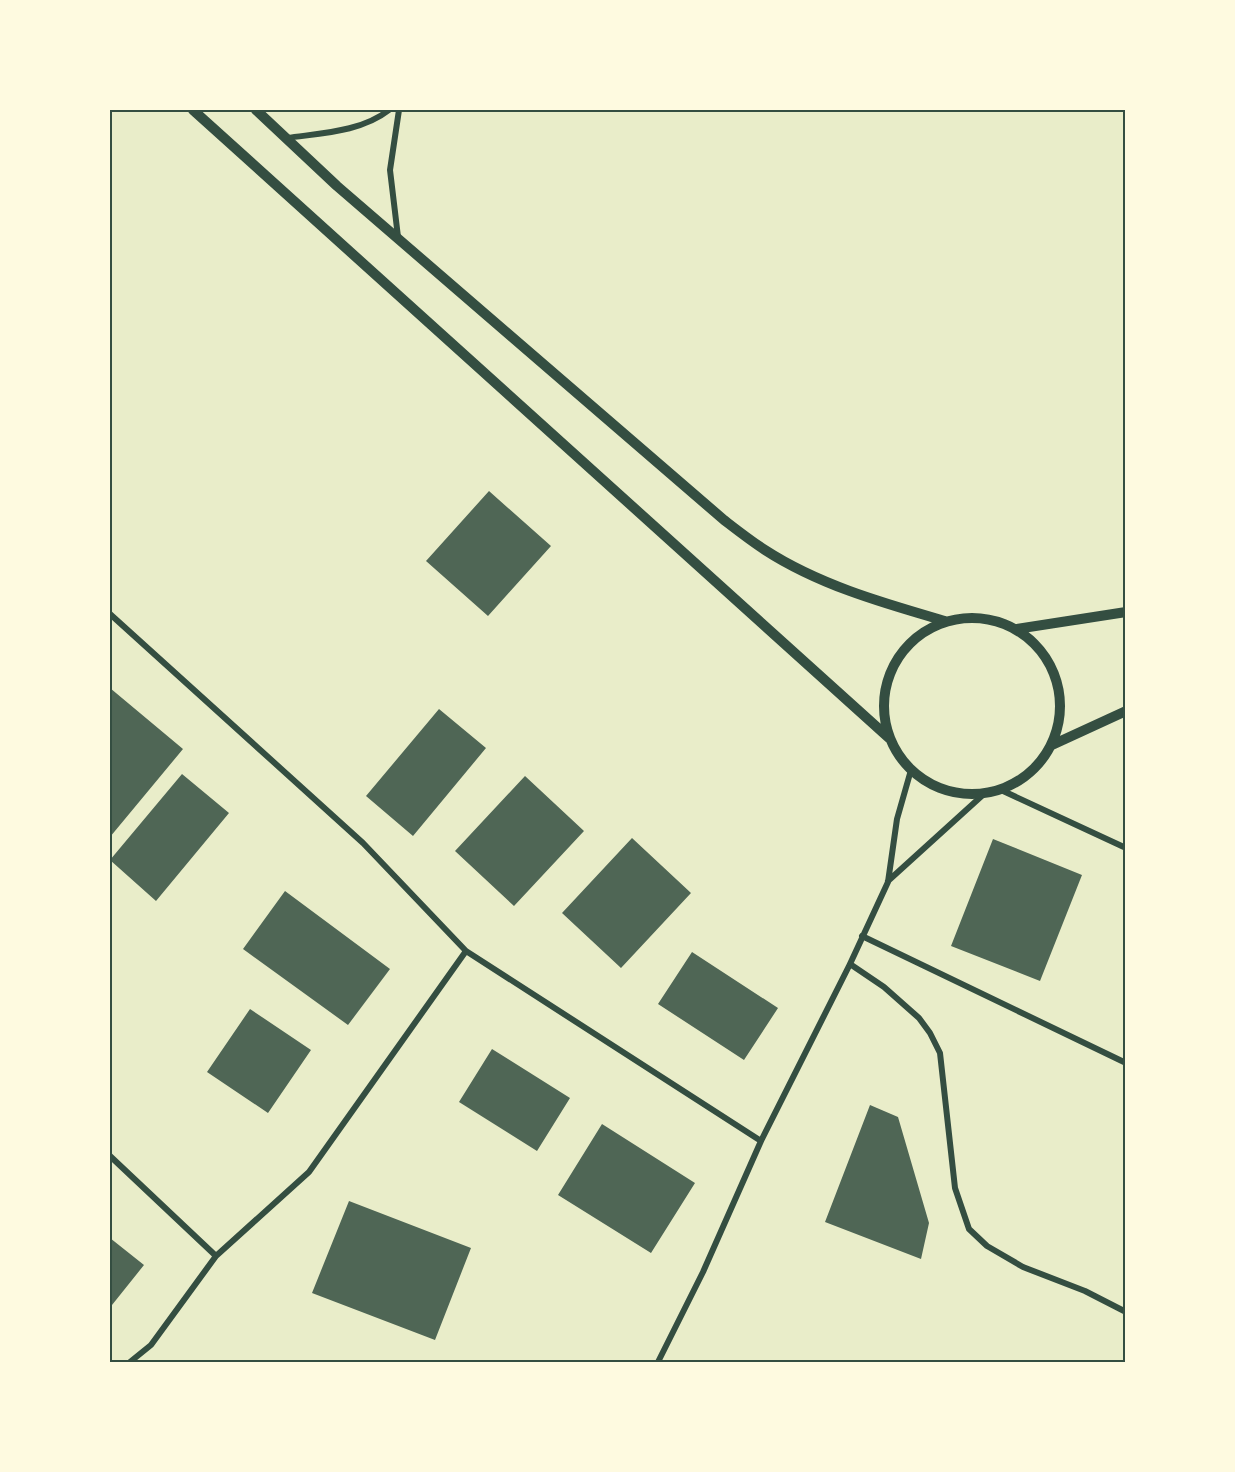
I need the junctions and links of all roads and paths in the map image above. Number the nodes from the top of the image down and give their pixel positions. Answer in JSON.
{"nodes":[{"id":1,"x":193,"y":110,"type":"edge"},
{"id":2,"x":256,"y":110,"type":"edge"},
{"id":3,"x":389,"y":110,"type":"edge"},
{"id":4,"x":399,"y":110,"type":"edge"},
{"id":5,"x":287,"y":138,"type":"junction"},
{"id":6,"x":398,"y":238,"type":"junction"},
{"id":7,"x":1125,"y":612,"type":"edge"},
{"id":8,"x":110,"y":614,"type":"edge"},
{"id":9,"x":945,"y":621,"type":"junction"},
{"id":10,"x":1016,"y":629,"type":"junction"},
{"id":11,"x":1125,"y":711,"type":"edge"},
{"id":12,"x":889,"y":738,"type":"junction"},
{"id":13,"x":1052,"y":745,"type":"junction"},
{"id":14,"x":911,"y":770,"type":"junction"},
{"id":15,"x":1000,"y":790,"type":"junction"},
{"id":16,"x":985,"y":793,"type":"junction"},
{"id":17,"x":1125,"y":848,"type":"edge"},
{"id":18,"x":888,"y":882,"type":"junction"},
{"id":19,"x":862,"y":936,"type":"junction"},
{"id":20,"x":466,"y":951,"type":"junction"},
{"id":21,"x":850,"y":964,"type":"junction"},
{"id":22,"x":1125,"y":1063,"type":"edge"},
{"id":23,"x":761,"y":1140,"type":"junction"},
{"id":24,"x":110,"y":1156,"type":"edge"},
{"id":25,"x":216,"y":1256,"type":"junction"},
{"id":26,"x":1125,"y":1311,"type":"edge"},
{"id":27,"x":130,"y":1362,"type":"edge"},
{"id":28,"x":658,"y":1362,"type":"edge"}],
"edges":[{"from":1,"to":12,"type":"street"},
{"from":2,"to":5,"type":"street"},
{"from":3,"to":5,"type":"street"},
{"from":4,"to":6,"type":"street"},
{"from":5,"to":6,"type":"street"},
{"from":6,"to":9,"type":"street"},
{"from":7,"to":10,"type":"street"},
{"from":8,"to":20,"type":"street"},
{"from":9,"to":10,"type":"street"},
{"from":9,"to":12,"type":"street"},
{"from":10,"to":13,"type":"street"},
{"from":11,"to":13,"type":"street"},
{"from":12,"to":14,"type":"street"},
{"from":13,"to":15,"type":"street"},
{"from":14,"to":16,"type":"street"},
{"from":14,"to":18,"type":"street"},
{"from":15,"to":16,"type":"street"},
{"from":15,"to":17,"type":"street"},
{"from":16,"to":18,"type":"street"},
{"from":18,"to":19,"type":"street"},
{"from":19,"to":21,"type":"street"},
{"from":19,"to":22,"type":"street"},
{"from":20,"to":23,"type":"street"},
{"from":20,"to":25,"type":"street"},
{"from":21,"to":23,"type":"street"},
{"from":21,"to":26,"type":"street"},
{"from":23,"to":28,"type":"street"},
{"from":24,"to":25,"type":"street"},
{"from":25,"to":27,"type":"street"}]}
